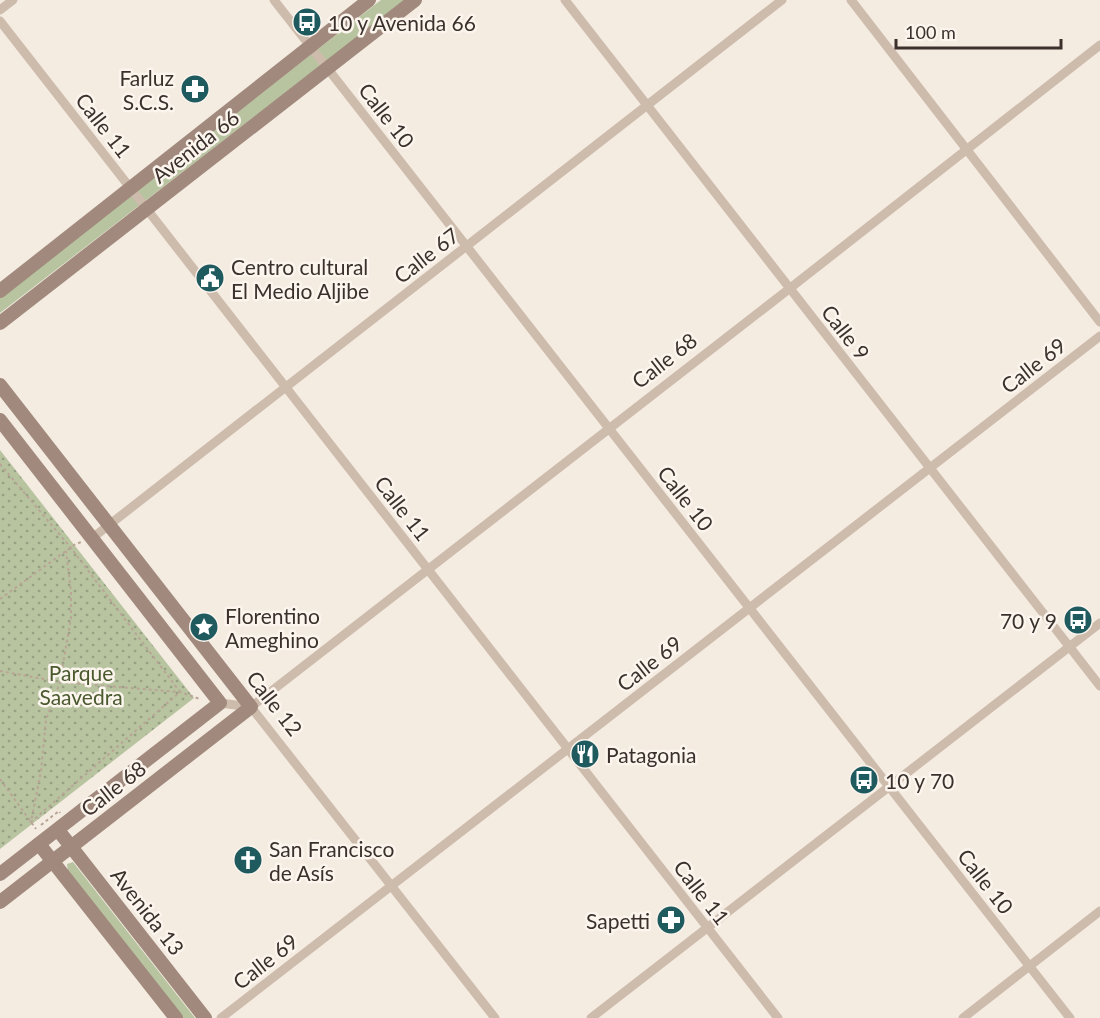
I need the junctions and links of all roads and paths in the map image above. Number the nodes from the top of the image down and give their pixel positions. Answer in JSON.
{"nodes":[{"id":1,"x":13,"y":0,"type":"edge"},
{"id":2,"x":274,"y":0,"type":"edge"},
{"id":3,"x":369,"y":0,"type":"edge"},
{"id":4,"x":415,"y":0,"type":"edge"},
{"id":5,"x":565,"y":0,"type":"edge"},
{"id":6,"x":782,"y":0,"type":"edge"},
{"id":7,"x":851,"y":0,"type":"edge"},
{"id":8,"x":0,"y":10,"type":"edge"},
{"id":9,"x":0,"y":21,"type":"edge"},
{"id":10,"x":1100,"y":45,"type":"edge"},
{"id":11,"x":309,"y":46,"type":"junction"},
{"id":12,"x":327,"y":69,"type":"junction"},
{"id":13,"x":646,"y":106,"type":"junction"},
{"id":14,"x":966,"y":149,"type":"junction"},
{"id":15,"x":131,"y":188,"type":"junction"},
{"id":16,"x":148,"y":209,"type":"junction"},
{"id":17,"x":466,"y":246,"type":"junction"},
{"id":18,"x":789,"y":289,"type":"junction"},
{"id":19,"x":0,"y":291,"type":"edge"},
{"id":20,"x":1100,"y":322,"type":"edge"},
{"id":21,"x":0,"y":323,"type":"edge"},
{"id":22,"x":1100,"y":336,"type":"edge"},
{"id":23,"x":0,"y":385,"type":"edge"},
{"id":24,"x":286,"y":387,"type":"junction"},
{"id":25,"x":0,"y":420,"type":"edge"},
{"id":26,"x":609,"y":429,"type":"junction"},
{"id":27,"x":0,"y":464,"type":"edge"},
{"id":28,"x":930,"y":468,"type":"junction"},
{"id":29,"x":109,"y":525,"type":"junction"},
{"id":30,"x":87,"y":540,"type":"junction"},
{"id":31,"x":71,"y":548,"type":"junction"},
{"id":32,"x":66,"y":551,"type":"junction"},
{"id":33,"x":428,"y":570,"type":"junction"},
{"id":34,"x":0,"y":599,"type":"edge"},
{"id":35,"x":749,"y":608,"type":"junction"},
{"id":36,"x":1100,"y":623,"type":"edge"},
{"id":37,"x":1069,"y":647,"type":"junction"},
{"id":38,"x":0,"y":671,"type":"edge"},
{"id":39,"x":60,"y":682,"type":"junction"},
{"id":40,"x":1100,"y":686,"type":"edge"},
{"id":41,"x":180,"y":692,"type":"junction"},
{"id":42,"x":200,"y":699,"type":"dead end"},
{"id":43,"x":220,"y":704,"type":"junction"},
{"id":44,"x":251,"y":707,"type":"junction"},
{"id":45,"x":568,"y":749,"type":"junction"},
{"id":46,"x":0,"y":779,"type":"edge"},
{"id":47,"x":889,"y":786,"type":"junction"},
{"id":48,"x":31,"y":822,"type":"junction"},
{"id":49,"x":36,"y":829,"type":"dead end"},
{"id":50,"x":58,"y":830,"type":"junction"},
{"id":51,"x":39,"y":844,"type":"junction"},
{"id":52,"x":71,"y":847,"type":"junction"},
{"id":53,"x":53,"y":861,"type":"junction"},
{"id":54,"x":0,"y":874,"type":"edge"},
{"id":55,"x":391,"y":886,"type":"junction"},
{"id":56,"x":0,"y":902,"type":"edge"},
{"id":57,"x":1100,"y":911,"type":"edge"},
{"id":58,"x":708,"y":928,"type":"junction"},
{"id":59,"x":1030,"y":966,"type":"junction"},
{"id":60,"x":176,"y":1018,"type":"edge"},
{"id":61,"x":205,"y":1018,"type":"edge"},
{"id":62,"x":221,"y":1018,"type":"edge"},
{"id":63,"x":495,"y":1018,"type":"edge"},
{"id":64,"x":591,"y":1018,"type":"edge"},
{"id":65,"x":778,"y":1018,"type":"edge"},
{"id":66,"x":963,"y":1018,"type":"edge"},
{"id":67,"x":1070,"y":1018,"type":"edge"}],
"edges":[{"from":1,"to":8,"type":"street"},
{"from":2,"to":11,"type":"street","name":"Calle 10"},
{"from":3,"to":11,"type":"main road","name":"Avenida 66"},
{"from":4,"to":12,"type":"main road","name":"Avenida 66"},
{"from":5,"to":13,"type":"street","name":"Calle 9"},
{"from":6,"to":13,"type":"street","name":"Calle 67"},
{"from":7,"to":14,"type":"street"},
{"from":9,"to":15,"type":"street","name":"Calle 11"},
{"from":10,"to":14,"type":"street","name":"Calle 68"},
{"from":11,"to":12,"type":"street","name":"Calle 10"},
{"from":11,"to":15,"type":"main road","name":"Avenida 66"},
{"from":12,"to":16,"type":"main road","name":"Avenida 66"},
{"from":12,"to":17,"type":"street","name":"Calle 10"},
{"from":13,"to":17,"type":"street","name":"Calle 67"},
{"from":13,"to":18,"type":"street","name":"Calle 9"},
{"from":14,"to":18,"type":"street","name":"Calle 68"},
{"from":14,"to":20,"type":"street"},
{"from":15,"to":16,"type":"street","name":"Calle 11"},
{"from":15,"to":19,"type":"main road","name":"Avenida 66"},
{"from":16,"to":21,"type":"main road","name":"Avenida 66"},
{"from":16,"to":24,"type":"street","name":"Calle 11"},
{"from":17,"to":24,"type":"street","name":"Calle 67"},
{"from":17,"to":26,"type":"street","name":"Calle 10"},
{"from":18,"to":26,"type":"street","name":"Calle 68"},
{"from":18,"to":28,"type":"street","name":"Calle 9"},
{"from":22,"to":28,"type":"street","name":"Calle 69"},
{"from":23,"to":29,"type":"main road","name":"Calle 12"},
{"from":24,"to":29,"type":"street","name":"Calle 67"},
{"from":24,"to":33,"type":"street","name":"Calle 11"},
{"from":25,"to":30,"type":"main road","name":"Calle 12"},
{"from":26,"to":33,"type":"street","name":"Calle 68"},
{"from":26,"to":35,"type":"street","name":"Calle 10"},
{"from":27,"to":31,"type":"path"},
{"from":28,"to":35,"type":"street","name":"Calle 69"},
{"from":28,"to":37,"type":"street","name":"Calle 9"},
{"from":29,"to":30,"type":"street","name":"Calle 67"},
{"from":29,"to":44,"type":"main road","name":"Calle 12"},
{"from":30,"to":31,"type":"path"},
{"from":30,"to":43,"type":"main road","name":"Calle 12"},
{"from":31,"to":32,"type":"path"},
{"from":31,"to":41,"type":"path"},
{"from":32,"to":34,"type":"path"},
{"from":32,"to":39,"type":"path"},
{"from":33,"to":44,"type":"street","name":"Calle 68"},
{"from":33,"to":45,"type":"street","name":"Calle 11"},
{"from":35,"to":45,"type":"street","name":"Calle 69"},
{"from":35,"to":47,"type":"street","name":"Calle 10"},
{"from":36,"to":37,"type":"street"},
{"from":37,"to":40,"type":"street","name":"Calle 9"},
{"from":37,"to":47,"type":"street"},
{"from":38,"to":39,"type":"path"},
{"from":39,"to":41,"type":"path"},
{"from":39,"to":48,"type":"path"},
{"from":41,"to":42,"type":"path"},
{"from":41,"to":48,"type":"path"},
{"from":43,"to":44,"type":"street"},
{"from":43,"to":50,"type":"main road","name":"Calle 68"},
{"from":44,"to":52,"type":"main road","name":"Calle 68"},
{"from":44,"to":55,"type":"street","name":"Calle 12"},
{"from":45,"to":55,"type":"street","name":"Calle 69"},
{"from":45,"to":58,"type":"street","name":"Calle 11"},
{"from":46,"to":48,"type":"path"},
{"from":47,"to":58,"type":"street"},
{"from":47,"to":59,"type":"street","name":"Calle 10"},
{"from":48,"to":49,"type":"path"},
{"from":50,"to":51,"type":"main road","name":"Calle 68"},
{"from":50,"to":52,"type":"main road","name":"Avenida 13"},
{"from":51,"to":53,"type":"main road","name":"Avenida 13"},
{"from":51,"to":54,"type":"main road","name":"Calle 68"},
{"from":52,"to":53,"type":"main road","name":"Calle 68"},
{"from":52,"to":61,"type":"main road","name":"Avenida 13"},
{"from":53,"to":56,"type":"main road","name":"Calle 68"},
{"from":53,"to":60,"type":"main road","name":"Avenida 13"},
{"from":55,"to":62,"type":"street","name":"Calle 69"},
{"from":55,"to":63,"type":"street","name":"Calle 12"},
{"from":57,"to":59,"type":"street"},
{"from":58,"to":64,"type":"street"},
{"from":58,"to":65,"type":"street","name":"Calle 11"},
{"from":59,"to":66,"type":"street"},
{"from":59,"to":67,"type":"street","name":"Calle 10"}]}
